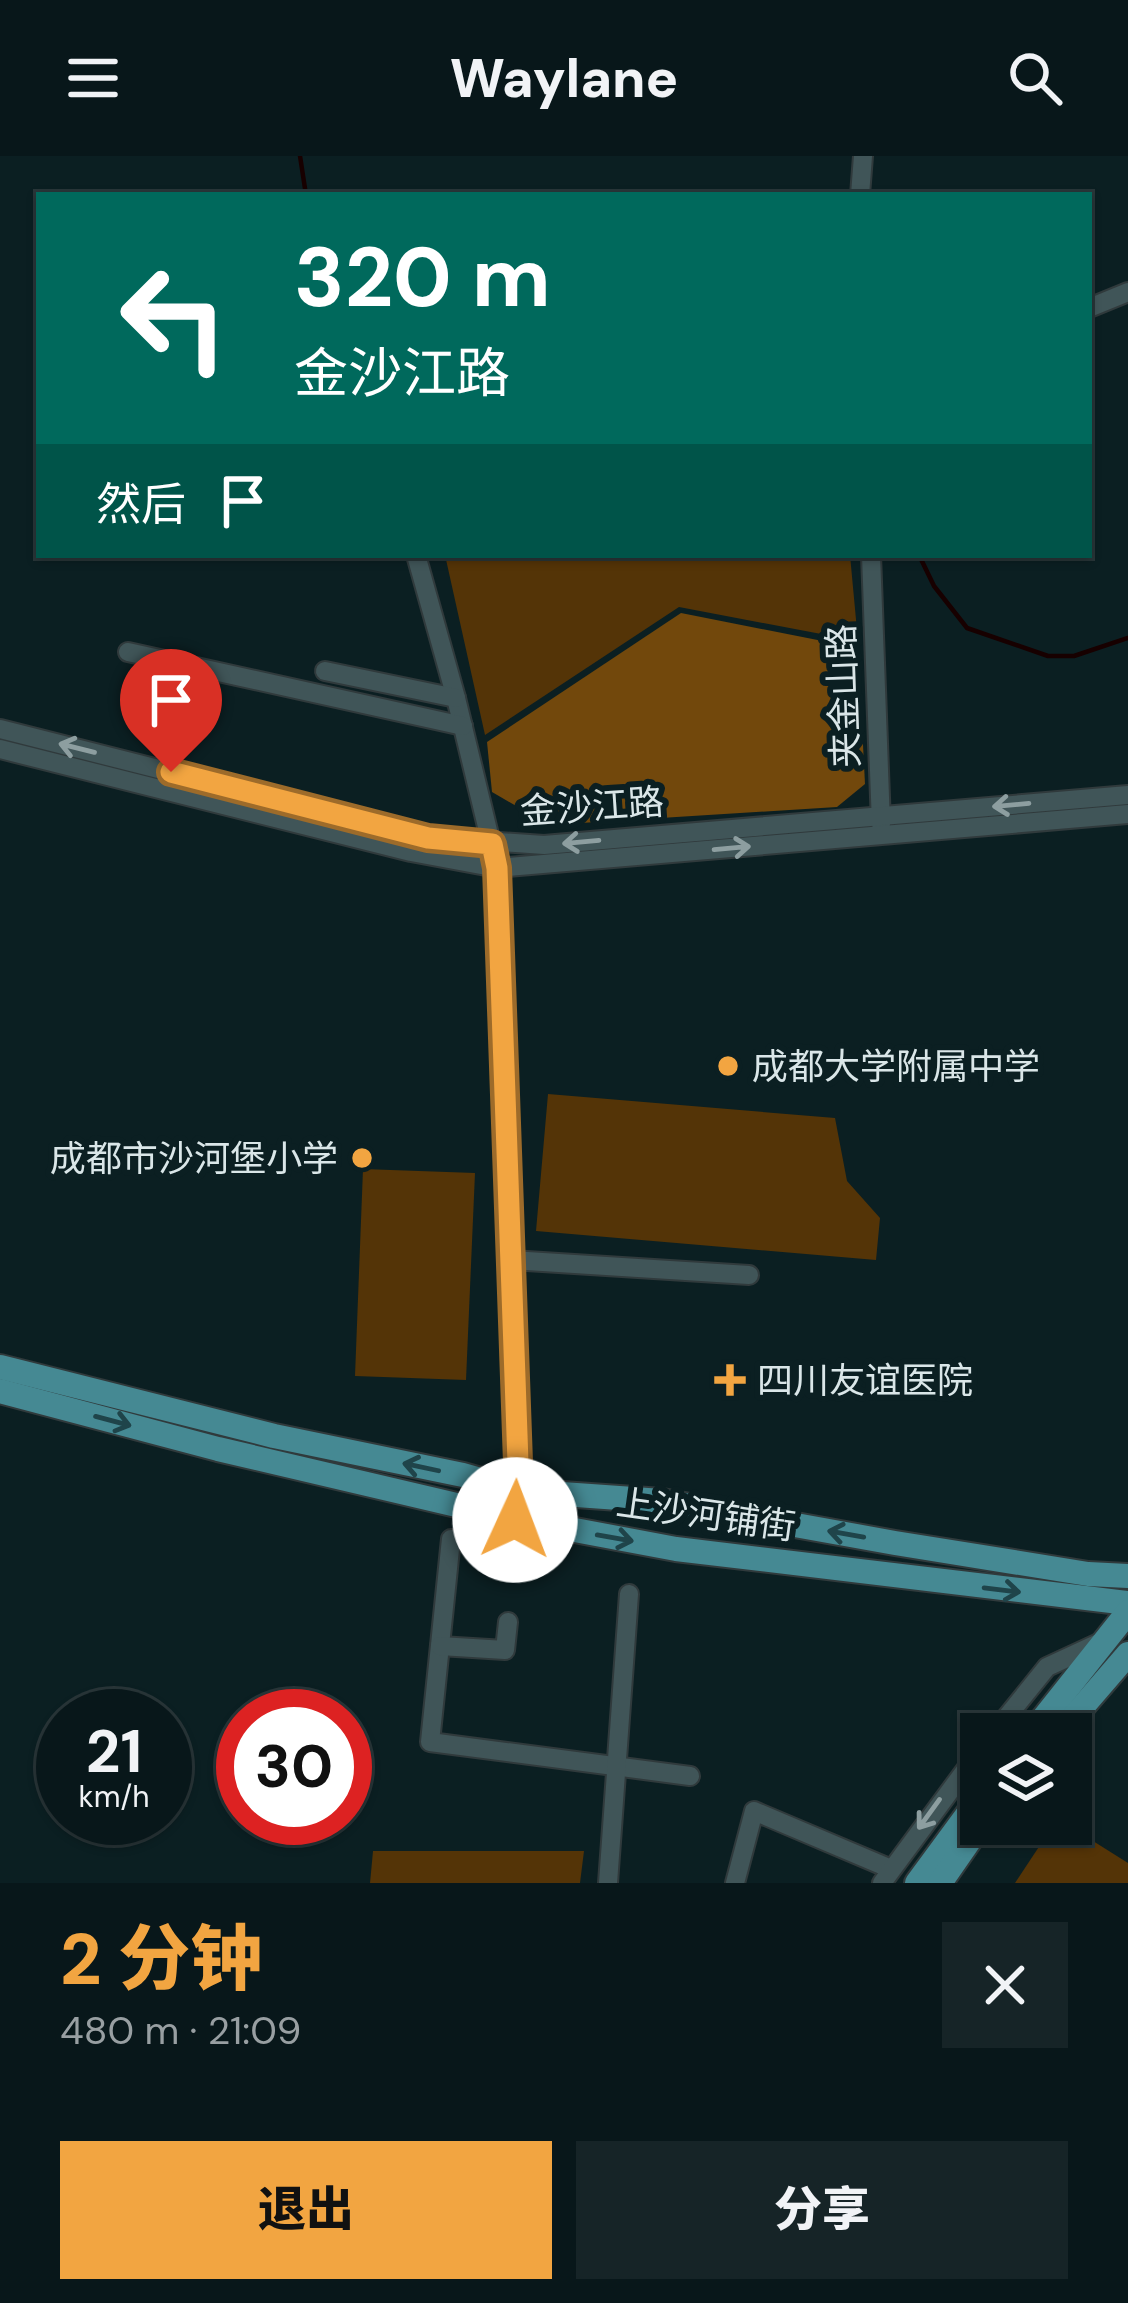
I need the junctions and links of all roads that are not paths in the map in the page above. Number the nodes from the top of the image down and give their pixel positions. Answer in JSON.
{"nodes":[{"id":1,"x":863,"y":156,"type":"edge"},
{"id":2,"x":875,"y":156,"type":"edge"},
{"id":3,"x":860,"y":192,"type":"edge"},
{"id":4,"x":872,"y":192,"type":"edge"},
{"id":5,"x":1128,"y":292,"type":"edge"},
{"id":6,"x":1128,"y":302,"type":"edge"},
{"id":7,"x":1092,"y":307,"type":"edge"},
{"id":8,"x":1092,"y":317,"type":"edge"},
{"id":9,"x":417,"y":558,"type":"edge"},
{"id":10,"x":871,"y":558,"type":"edge"},
{"id":11,"x":128,"y":652,"type":"dead end"},
{"id":12,"x":326,"y":671,"type":"dead end"},
{"id":13,"x":456,"y":698,"type":"junction"},
{"id":14,"x":463,"y":726,"type":"junction"},
{"id":15,"x":0,"y":728,"type":"edge"},
{"id":16,"x":0,"y":749,"type":"edge"},
{"id":17,"x":1128,"y":795,"type":"edge"},
{"id":18,"x":1128,"y":814,"type":"edge"},
{"id":19,"x":881,"y":826,"type":"junction"},
{"id":20,"x":492,"y":844,"type":"junction"},
{"id":21,"x":497,"y":868,"type":"junction"},
{"id":22,"x":511,"y":1260,"type":"junction"},
{"id":23,"x":748,"y":1275,"type":"dead end"},
{"id":24,"x":0,"y":1367,"type":"edge"},
{"id":25,"x":0,"y":1391,"type":"edge"},
{"id":26,"x":519,"y":1491,"type":"junction"},
{"id":27,"x":515,"y":1520,"type":"junction"},
{"id":28,"x":451,"y":1540,"type":"dead end"},
{"id":29,"x":1128,"y":1576,"type":"edge"},
{"id":30,"x":629,"y":1594,"type":"dead end"},
{"id":31,"x":1128,"y":1603,"type":"edge"},
{"id":32,"x":1128,"y":1612,"type":"edge"},
{"id":33,"x":508,"y":1622,"type":"dead end"},
{"id":34,"x":1106,"y":1640,"type":"junction"},
{"id":35,"x":440,"y":1646,"type":"junction"},
{"id":36,"x":1128,"y":1654,"type":"edge"},
{"id":37,"x":1010,"y":1713,"type":"edge"},
{"id":38,"x":1047,"y":1713,"type":"edge"},
{"id":39,"x":1077,"y":1713,"type":"edge"},
{"id":40,"x":618,"y":1768,"type":"junction"},
{"id":41,"x":690,"y":1776,"type":"dead end"},
{"id":42,"x":960,"y":1777,"type":"edge"},
{"id":43,"x":960,"y":1825,"type":"edge"},
{"id":44,"x":966,"y":1845,"type":"edge"},
{"id":45,"x":886,"y":1876,"type":"edge"},
{"id":46,"x":608,"y":1883,"type":"edge"},
{"id":47,"x":735,"y":1883,"type":"edge"},
{"id":48,"x":917,"y":1883,"type":"edge"},
{"id":49,"x":940,"y":1883,"type":"edge"}],
"edges":[{"from":1,"to":3,"type":"street"},
{"from":2,"to":4,"type":"street"},
{"from":5,"to":7,"type":"street"},
{"from":6,"to":8,"type":"street"},
{"from":9,"to":13,"type":"street"},
{"from":10,"to":19,"type":"street","name":"夹金山路"},
{"from":11,"to":14,"type":"street"},
{"from":12,"to":13,"type":"street"},
{"from":13,"to":14,"type":"street"},
{"from":14,"to":20,"type":"street"},
{"from":20,"to":15,"type":"street","name":"金沙江路","one_way":true},
{"from":16,"to":21,"type":"street"},
{"from":17,"to":19,"type":"street","name":"金沙江路","one_way":true},
{"from":18,"to":19,"type":"street","name":"金沙江路"},
{"from":19,"to":20,"type":"street","name":"金沙江路","one_way":true},
{"from":21,"to":19,"type":"street","one_way":true},
{"from":20,"to":21,"type":"street"},
{"from":21,"to":22,"type":"street"},
{"from":22,"to":23,"type":"street"},
{"from":22,"to":26,"type":"street"},
{"from":26,"to":24,"type":"main road","name":"上沙河铺街","one_way":true},
{"from":25,"to":27,"type":"main road","name":"上沙河铺街","one_way":true},
{"from":26,"to":27,"type":"street"},
{"from":29,"to":26,"type":"main road","name":"上沙河铺街","one_way":true},
{"from":27,"to":31,"type":"main road","name":"上沙河铺街","one_way":true},
{"from":28,"to":35,"type":"street"},
{"from":30,"to":40,"type":"street"},
{"from":32,"to":34,"type":"main road"},
{"from":33,"to":35,"type":"street"},
{"from":34,"to":37,"type":"street"},
{"from":34,"to":38,"type":"main road"},
{"from":35,"to":40,"type":"street"},
{"from":36,"to":39,"type":"main road"},
{"from":40,"to":41,"type":"street"},
{"from":40,"to":46,"type":"street"},
{"from":42,"to":45,"type":"street","one_way":true},
{"from":43,"to":48,"type":"main road"},
{"from":44,"to":49,"type":"main road"},
{"from":45,"to":47,"type":"street"}]}
